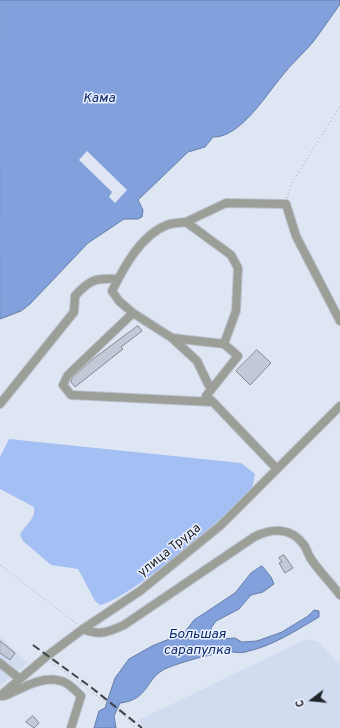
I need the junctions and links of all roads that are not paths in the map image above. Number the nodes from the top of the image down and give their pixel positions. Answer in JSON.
{"nodes":[{"id":1,"x":186,"y":222,"type":"junction"},
{"id":2,"x":118,"y":279,"type":"junction"},
{"id":3,"x":133,"y":313,"type":"junction"},
{"id":4,"x":340,"y":321,"type":"edge"},
{"id":5,"x":172,"y":338,"type":"junction"},
{"id":6,"x":224,"y":344,"type":"junction"},
{"id":7,"x":211,"y":390,"type":"junction"},
{"id":8,"x":213,"y":402,"type":"junction"},
{"id":9,"x":0,"y":404,"type":"edge"},
{"id":10,"x":340,"y":406,"type":"edge"},
{"id":11,"x":277,"y":469,"type":"junction"},
{"id":12,"x":340,"y":595,"type":"edge"},
{"id":13,"x":83,"y":629,"type":"junction"},
{"id":14,"x":0,"y":663,"type":"edge"},
{"id":15,"x":20,"y":679,"type":"junction"},
{"id":16,"x":0,"y":697,"type":"edge"},
{"id":17,"x":71,"y":728,"type":"edge"}],
"edges":[{"from":1,"to":2,"type":"street"},
{"from":1,"to":4,"type":"street"},
{"from":1,"to":6,"type":"street"},
{"from":2,"to":3,"type":"street"},
{"from":2,"to":9,"type":"street"},
{"from":3,"to":5,"type":"street"},
{"from":3,"to":8,"type":"street"},
{"from":5,"to":6,"type":"street"},
{"from":5,"to":7,"type":"street"},
{"from":6,"to":7,"type":"street"},
{"from":7,"to":8,"type":"street"},
{"from":8,"to":11,"type":"street"},
{"from":10,"to":11,"type":"street","name":"улица Труда"},
{"from":11,"to":13,"type":"street","name":"улица Труда"},
{"from":12,"to":13,"type":"street"},
{"from":13,"to":15,"type":"street","name":"улица Труда"},
{"from":14,"to":15,"type":"street"},
{"from":15,"to":16,"type":"street","name":"улица Труда"},
{"from":16,"to":17,"type":"street"}]}
